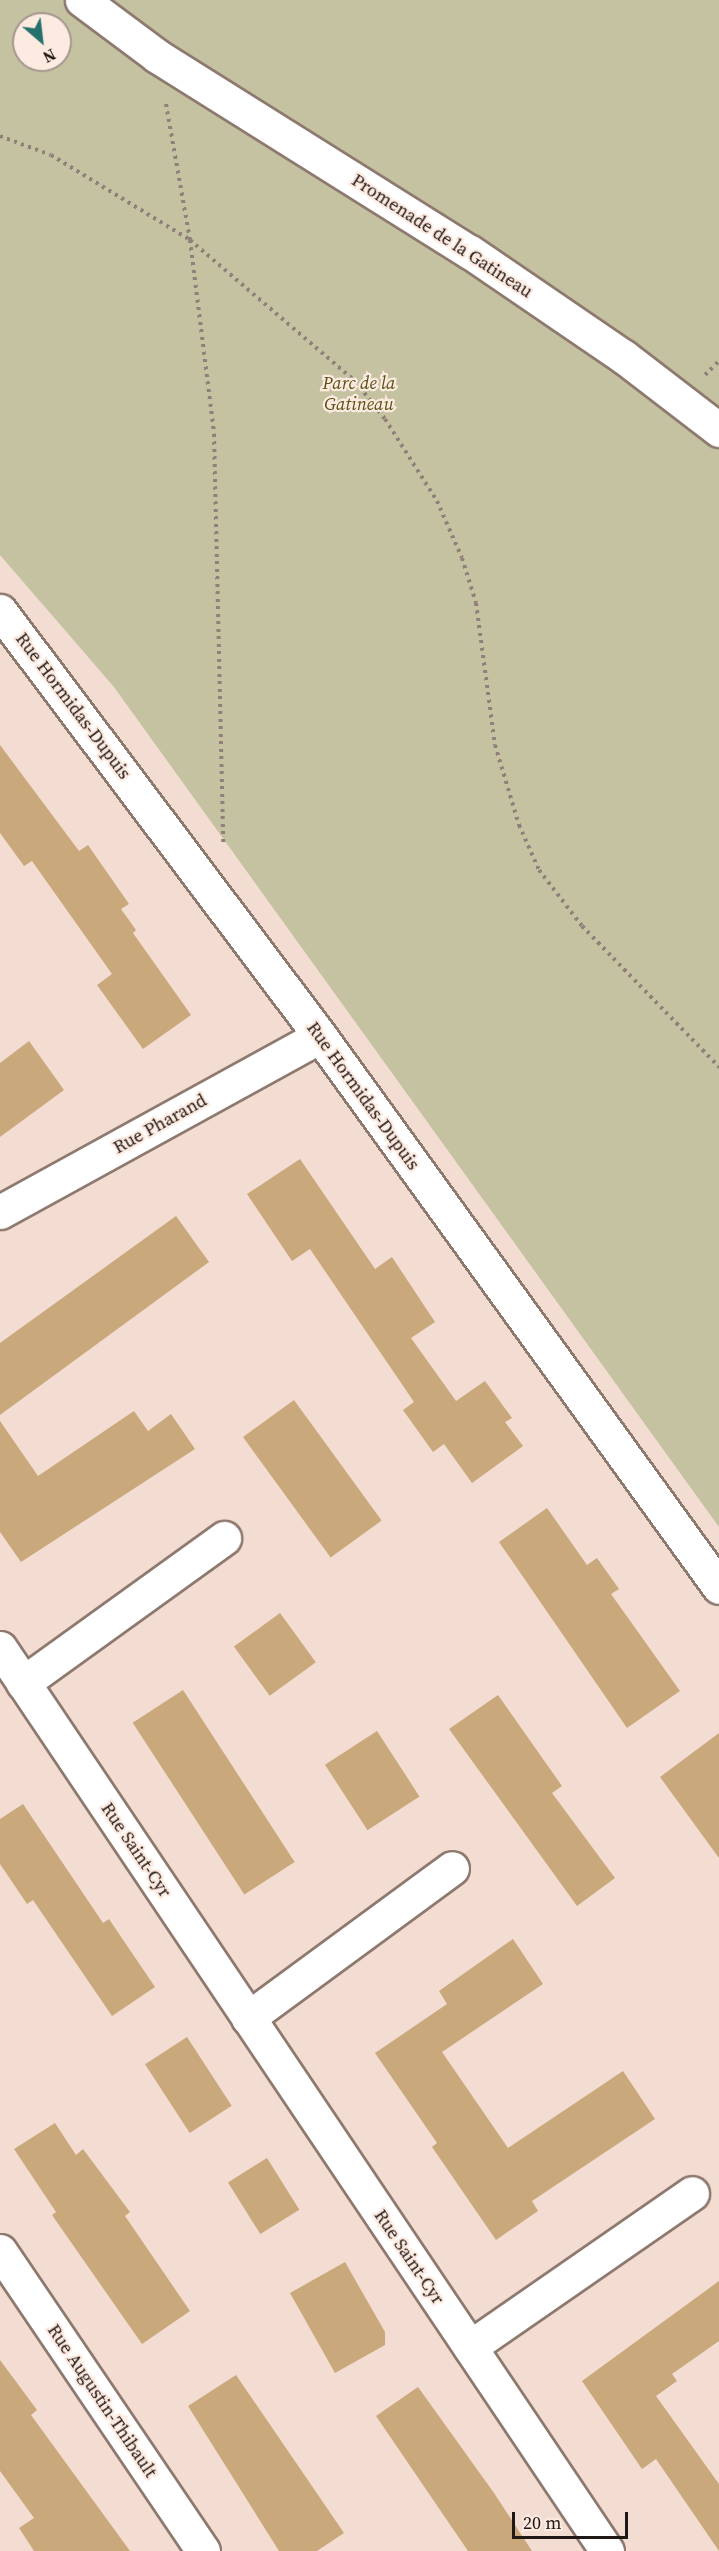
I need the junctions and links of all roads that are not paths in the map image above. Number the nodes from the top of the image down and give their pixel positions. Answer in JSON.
{"nodes":[{"id":1,"x":55,"y":0,"type":"edge"},
{"id":2,"x":82,"y":0,"type":"edge"},
{"id":3,"x":157,"y":56,"type":"junction"},
{"id":4,"x":719,"y":430,"type":"edge"},
{"id":5,"x":0,"y":611,"type":"edge"},
{"id":6,"x":320,"y":1036,"type":"junction"},
{"id":7,"x":0,"y":1212,"type":"edge"},
{"id":8,"x":224,"y":1538,"type":"dead end"},
{"id":9,"x":719,"y":1587,"type":"edge"},
{"id":10,"x":0,"y":1648,"type":"edge"},
{"id":11,"x":23,"y":1683,"type":"junction"},
{"id":12,"x":452,"y":1868,"type":"dead end"},
{"id":13,"x":248,"y":2018,"type":"junction"},
{"id":14,"x":692,"y":2193,"type":"dead end"},
{"id":15,"x":0,"y":2251,"type":"edge"},
{"id":16,"x":470,"y":2347,"type":"junction"},
{"id":17,"x":203,"y":2551,"type":"edge"},
{"id":18,"x":607,"y":2551,"type":"edge"}],
"edges":[{"from":1,"to":3,"type":"street","name":"Promenade de la Gatineau"},
{"from":2,"to":3,"type":"street","name":"Promenade de la Gatineau"},
{"from":3,"to":4,"type":"street","name":"Promenade de la Gatineau"},
{"from":5,"to":6,"type":"street","name":"Rue Hormidas-Dupuis"},
{"from":6,"to":7,"type":"street","name":"Rue Pharand"},
{"from":6,"to":9,"type":"street","name":"Rue Hormidas-Dupuis"},
{"from":8,"to":11,"type":"street"},
{"from":10,"to":11,"type":"street","name":"Rue Saint-Cyr"},
{"from":11,"to":13,"type":"street","name":"Rue Saint-Cyr"},
{"from":12,"to":13,"type":"street"},
{"from":13,"to":16,"type":"street","name":"Rue Saint-Cyr"},
{"from":14,"to":16,"type":"street"},
{"from":15,"to":17,"type":"street","name":"Rue Augustin-Thibault"},
{"from":16,"to":18,"type":"street","name":"Rue Saint-Cyr"}]}
